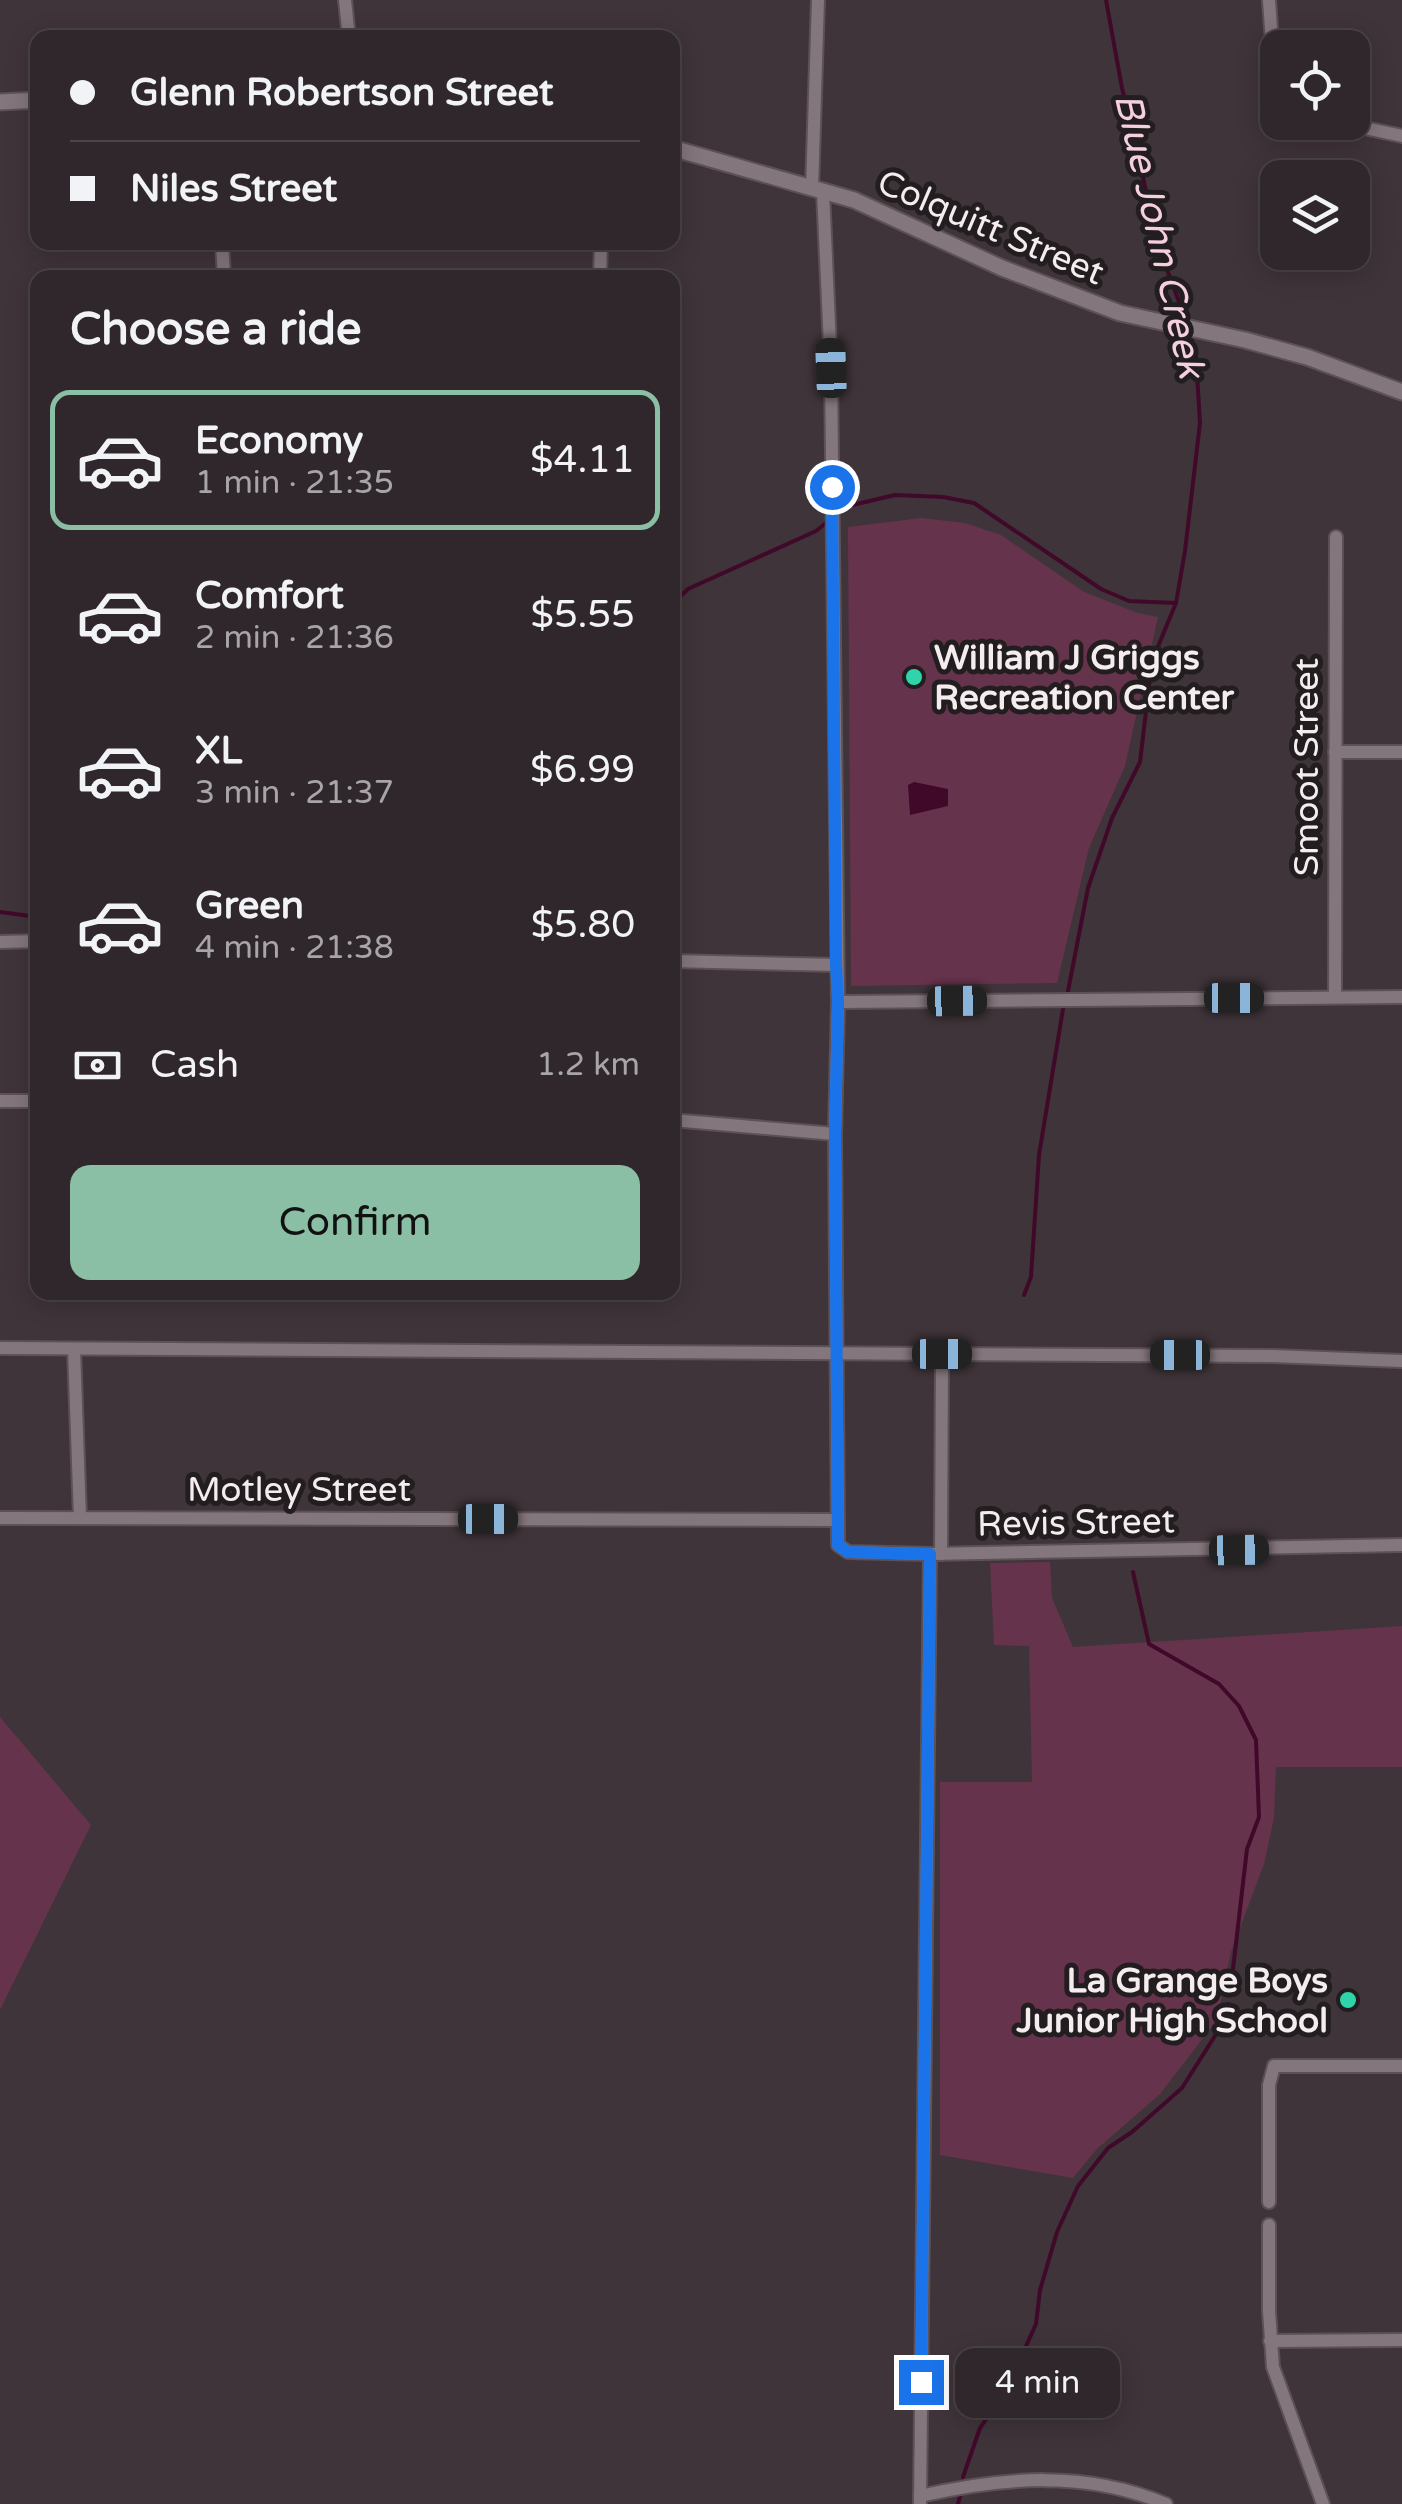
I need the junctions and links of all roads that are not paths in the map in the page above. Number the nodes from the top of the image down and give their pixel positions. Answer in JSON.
{"nodes":[{"id":1,"x":346,"y":0,"type":"edge"},
{"id":2,"x":818,"y":0,"type":"edge"},
{"id":3,"x":1268,"y":0,"type":"edge"},
{"id":4,"x":348,"y":30,"type":"edge"},
{"id":5,"x":1271,"y":30,"type":"edge"},
{"id":6,"x":30,"y":100,"type":"edge"},
{"id":7,"x":0,"y":102,"type":"edge"},
{"id":8,"x":1370,"y":129,"type":"edge"},
{"id":9,"x":1402,"y":136,"type":"edge"},
{"id":10,"x":680,"y":150,"type":"edge"},
{"id":11,"x":818,"y":190,"type":"junction"},
{"id":12,"x":1402,"y":392,"type":"edge"},
{"id":13,"x":1336,"y":536,"type":"dead end"},
{"id":14,"x":1335,"y":752,"type":"junction"},
{"id":15,"x":1402,"y":752,"type":"edge"},
{"id":16,"x":30,"y":941,"type":"edge"},
{"id":17,"x":0,"y":942,"type":"edge"},
{"id":18,"x":680,"y":961,"type":"edge"},
{"id":19,"x":836,"y":965,"type":"junction"},
{"id":20,"x":1335,"y":997,"type":"junction"},
{"id":21,"x":1402,"y":997,"type":"edge"},
{"id":22,"x":838,"y":1002,"type":"junction"},
{"id":23,"x":0,"y":1101,"type":"edge"},
{"id":24,"x":30,"y":1101,"type":"edge"},
{"id":25,"x":680,"y":1121,"type":"edge"},
{"id":26,"x":835,"y":1134,"type":"junction"},
{"id":27,"x":0,"y":1348,"type":"edge"},
{"id":28,"x":74,"y":1348,"type":"junction"},
{"id":29,"x":838,"y":1353,"type":"junction"},
{"id":30,"x":942,"y":1354,"type":"junction"},
{"id":31,"x":1402,"y":1362,"type":"edge"},
{"id":32,"x":0,"y":1518,"type":"edge"},
{"id":33,"x":80,"y":1518,"type":"junction"},
{"id":34,"x":838,"y":1520,"type":"junction"},
{"id":35,"x":1402,"y":1545,"type":"edge"},
{"id":36,"x":936,"y":1554,"type":"junction"},
{"id":37,"x":1402,"y":2066,"type":"edge"},
{"id":38,"x":1269,"y":2202,"type":"dead end"},
{"id":39,"x":1269,"y":2226,"type":"dead end"},
{"id":40,"x":1402,"y":2340,"type":"edge"},
{"id":41,"x":1270,"y":2341,"type":"junction"},
{"id":42,"x":920,"y":2500,"type":"edge"},
{"id":43,"x":1166,"y":2504,"type":"edge"},
{"id":44,"x":1323,"y":2504,"type":"edge"}],
"edges":[{"from":1,"to":4,"type":"street"},
{"from":2,"to":11,"type":"street"},
{"from":3,"to":5,"type":"street"},
{"from":6,"to":7,"type":"street"},
{"from":8,"to":9,"type":"street"},
{"from":10,"to":11,"type":"street","name":"Colquitt Street"},
{"from":11,"to":12,"type":"street","name":"Colquitt Street"},
{"from":11,"to":19,"type":"street"},
{"from":13,"to":14,"type":"street","name":"Smoot Street"},
{"from":14,"to":15,"type":"street"},
{"from":14,"to":20,"type":"street","name":"Smoot Street"},
{"from":16,"to":17,"type":"street"},
{"from":18,"to":19,"type":"street"},
{"from":19,"to":22,"type":"street"},
{"from":20,"to":21,"type":"street"},
{"from":20,"to":22,"type":"street"},
{"from":22,"to":26,"type":"street"},
{"from":23,"to":24,"type":"street"},
{"from":25,"to":26,"type":"street"},
{"from":26,"to":29,"type":"street"},
{"from":27,"to":28,"type":"street"},
{"from":28,"to":29,"type":"street"},
{"from":28,"to":33,"type":"street"},
{"from":29,"to":30,"type":"street"},
{"from":29,"to":34,"type":"street"},
{"from":30,"to":31,"type":"street"},
{"from":30,"to":36,"type":"street"},
{"from":32,"to":33,"type":"street","name":"Motley Street"},
{"from":33,"to":34,"type":"street","name":"Motley Street"},
{"from":34,"to":36,"type":"street","name":"Revis Street"},
{"from":35,"to":36,"type":"street","name":"Revis Street"},
{"from":36,"to":42,"type":"street"},
{"from":37,"to":38,"type":"street"},
{"from":39,"to":41,"type":"street"},
{"from":40,"to":41,"type":"street"},
{"from":41,"to":44,"type":"street"},
{"from":42,"to":43,"type":"street"}]}
